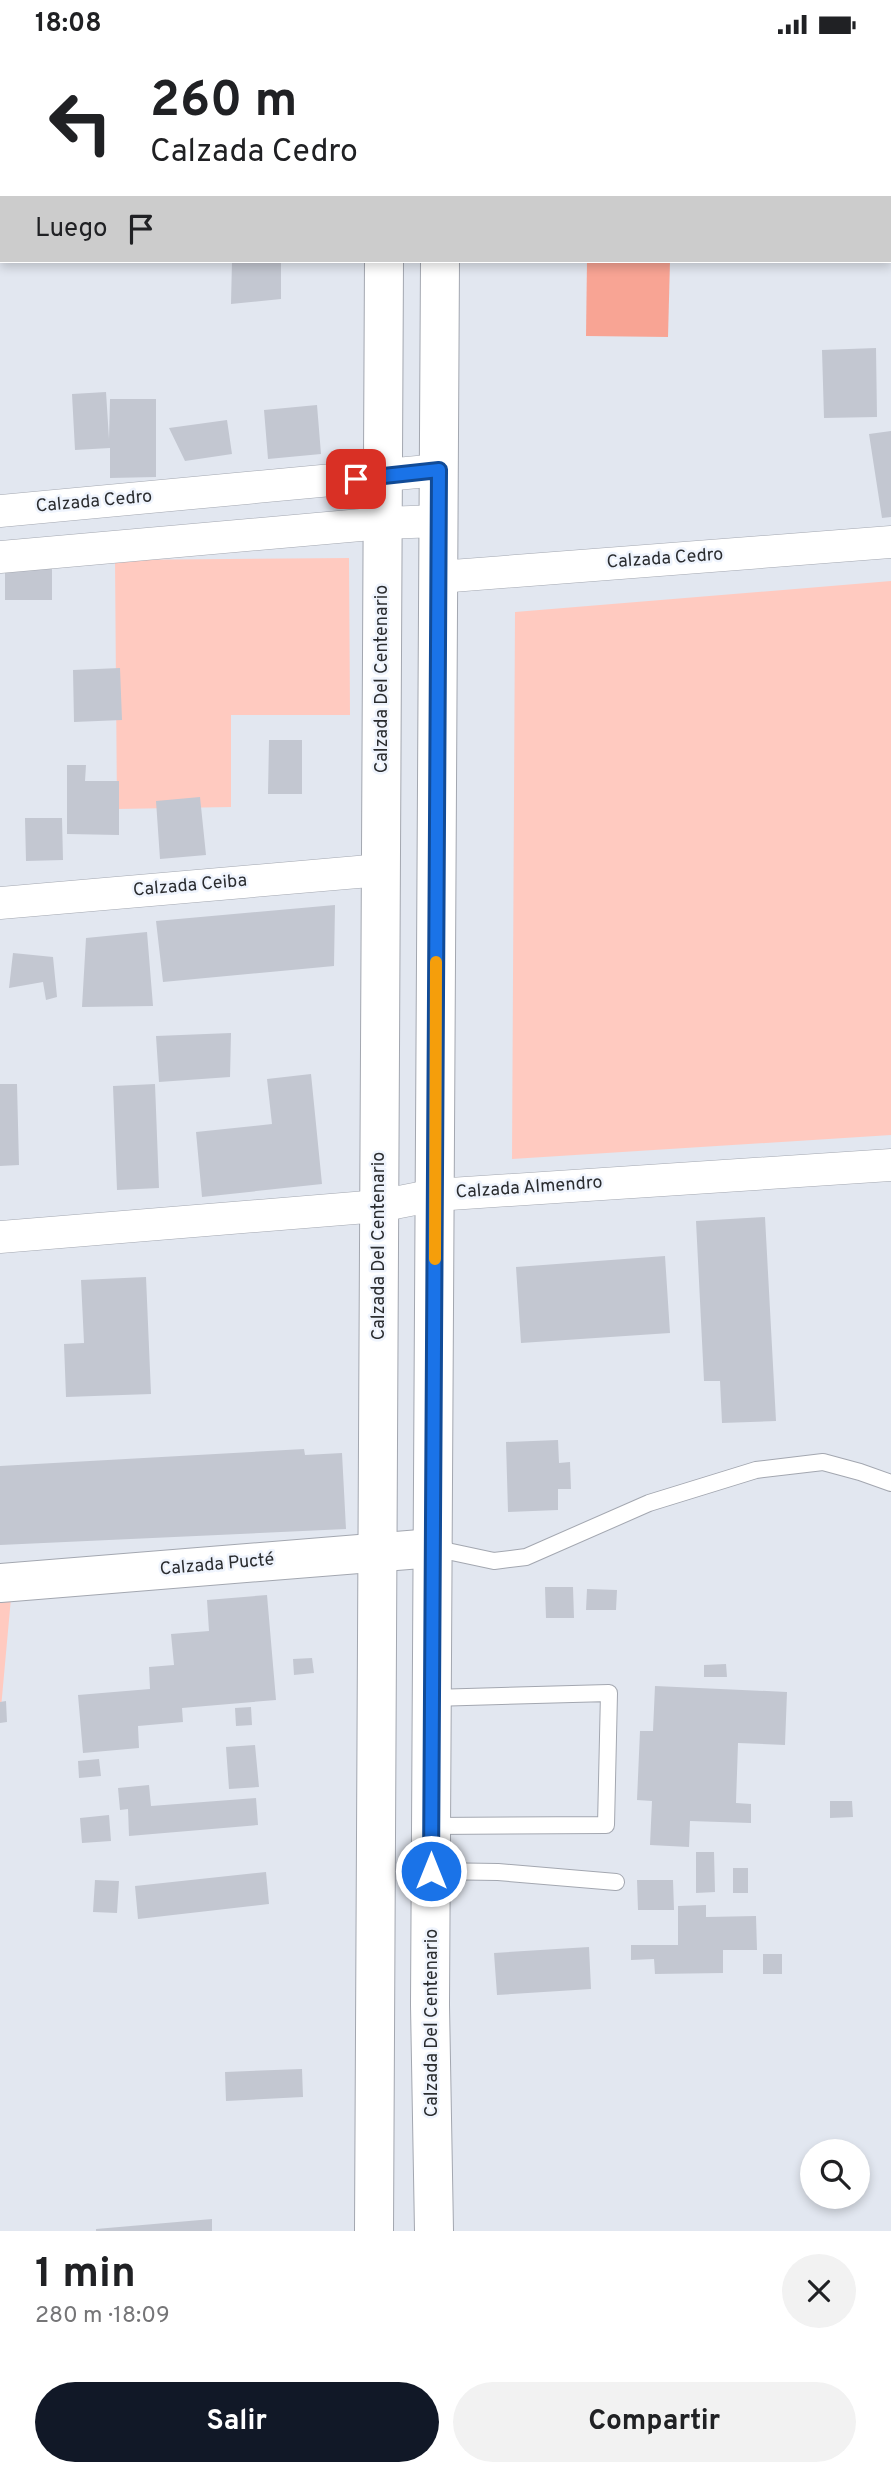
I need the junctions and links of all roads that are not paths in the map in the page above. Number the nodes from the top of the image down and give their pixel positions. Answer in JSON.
{"nodes":[{"id":1,"x":384,"y":263,"type":"edge"},
{"id":2,"x":440,"y":263,"type":"edge"},
{"id":3,"x":439,"y":470,"type":"junction"},
{"id":4,"x":383,"y":476,"type":"junction"},
{"id":5,"x":0,"y":511,"type":"edge"},
{"id":6,"x":439,"y":521,"type":"junction"},
{"id":7,"x":383,"y":523,"type":"junction"},
{"id":8,"x":891,"y":542,"type":"edge"},
{"id":9,"x":0,"y":557,"type":"edge"},
{"id":10,"x":439,"y":577,"type":"junction"},
{"id":11,"x":381,"y":870,"type":"junction"},
{"id":12,"x":0,"y":903,"type":"edge"},
{"id":13,"x":891,"y":1165,"type":"edge"},
{"id":14,"x":435,"y":1195,"type":"junction"},
{"id":15,"x":379,"y":1206,"type":"junction"},
{"id":16,"x":0,"y":1237,"type":"edge"},
{"id":17,"x":891,"y":1483,"type":"edge"},
{"id":18,"x":433,"y":1548,"type":"junction"},
{"id":19,"x":377,"y":1551,"type":"junction"},
{"id":20,"x":0,"y":1583,"type":"edge"},
{"id":21,"x":432,"y":1698,"type":"junction"},
{"id":22,"x":431,"y":1826,"type":"junction"},
{"id":23,"x":431,"y":1871,"type":"junction"},
{"id":24,"x":617,"y":1882,"type":"dead end"},
{"id":25,"x":434,"y":2218,"type":"edge"},
{"id":26,"x":374,"y":2231,"type":"edge"},
{"id":27,"x":463,"y":2231,"type":"edge"}],
"edges":[{"from":1,"to":4,"type":"main road","name":"Calzada Del Centenario"},
{"from":2,"to":3,"type":"main road","name":"Calzada Del Centenario"},
{"from":3,"to":4,"type":"street","name":"Calzada Cedro"},
{"from":3,"to":6,"type":"main road","name":"Calzada Del Centenario"},
{"from":4,"to":5,"type":"street","name":"Calzada Cedro"},
{"from":4,"to":7,"type":"main road","name":"Calzada Del Centenario"},
{"from":6,"to":7,"type":"street"},
{"from":6,"to":10,"type":"main road","name":"Calzada Del Centenario"},
{"from":7,"to":9,"type":"street"},
{"from":7,"to":11,"type":"main road","name":"Calzada Del Centenario"},
{"from":8,"to":10,"type":"street","name":"Calzada Cedro"},
{"from":10,"to":14,"type":"main road","name":"Calzada Del Centenario"},
{"from":11,"to":12,"type":"street","name":"Calzada Ceiba"},
{"from":11,"to":15,"type":"main road","name":"Calzada Del Centenario"},
{"from":13,"to":14,"type":"street","name":"Calzada Almendro"},
{"from":14,"to":15,"type":"street","name":"Calzada Almendro"},
{"from":14,"to":18,"type":"main road","name":"Calzada Del Centenario"},
{"from":15,"to":16,"type":"street","name":"Calzada Almendro"},
{"from":15,"to":19,"type":"main road","name":"Calzada Del Centenario"},
{"from":17,"to":18,"type":"lane"},
{"from":18,"to":19,"type":"main road","name":"Calzada Pucté"},
{"from":18,"to":21,"type":"main road","name":"Calzada Del Centenario"},
{"from":19,"to":20,"type":"main road","name":"Calzada Pucté"},
{"from":19,"to":26,"type":"main road","name":"Calzada Del Centenario"},
{"from":21,"to":22,"type":"main road","name":"Calzada Del Centenario"},
{"from":21,"to":22,"type":"lane"},
{"from":22,"to":23,"type":"main road","name":"Calzada Del Centenario"},
{"from":23,"to":24,"type":"lane"},
{"from":23,"to":25,"type":"main road","name":"Calzada Del Centenario"},
{"from":25,"to":27,"type":"main road"}]}
